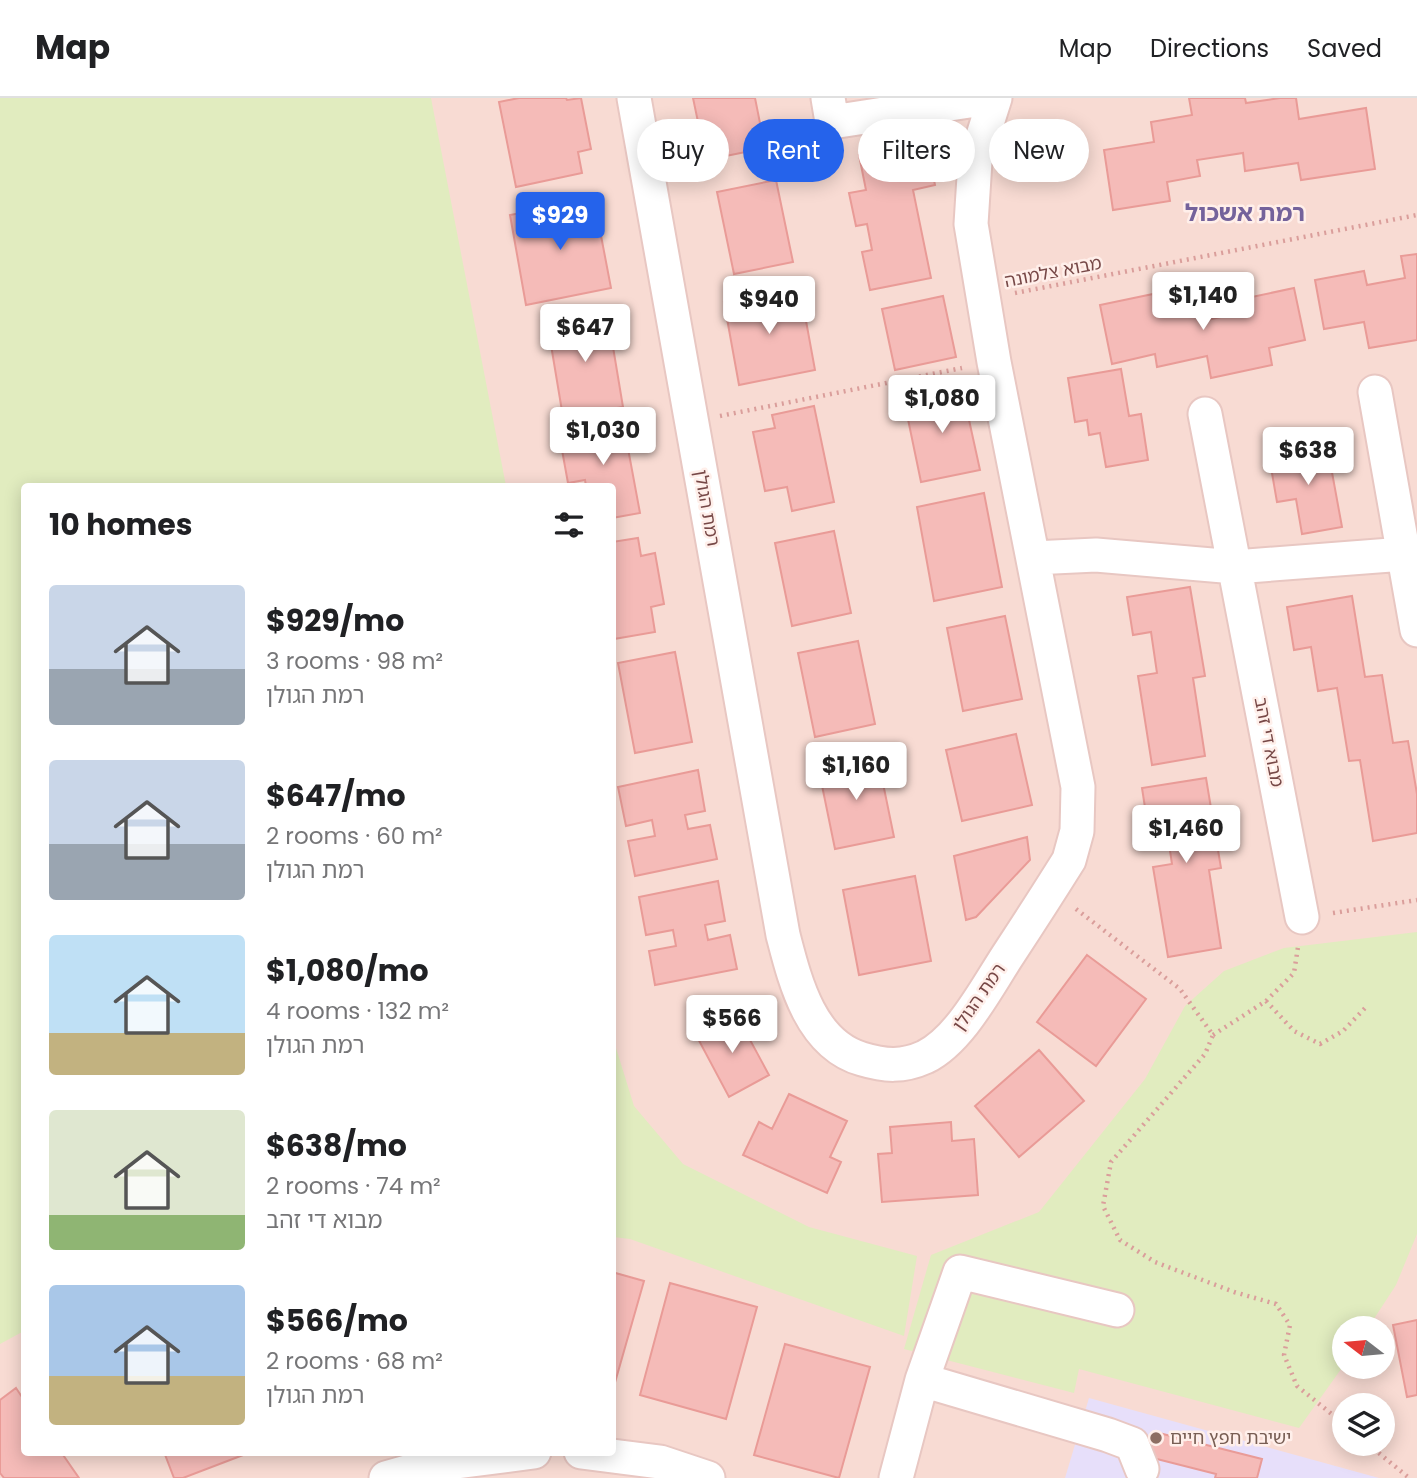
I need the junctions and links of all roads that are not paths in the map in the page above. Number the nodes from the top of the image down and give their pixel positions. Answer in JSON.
{"nodes":[{"id":1,"x":634,"y":98,"type":"edge"},
{"id":2,"x":828,"y":98,"type":"edge"},
{"id":3,"x":989,"y":98,"type":"edge"},
{"id":4,"x":995,"y":98,"type":"edge"},
{"id":5,"x":1375,"y":392,"type":"dead end"},
{"id":6,"x":1206,"y":414,"type":"dead end"},
{"id":7,"x":1404,"y":554,"type":"junction"},
{"id":8,"x":1033,"y":558,"type":"junction"},
{"id":9,"x":1235,"y":567,"type":"junction"},
{"id":10,"x":1417,"y":631,"type":"edge"},
{"id":11,"x":1302,"y":918,"type":"road end"},
{"id":12,"x":1117,"y":1310,"type":"dead end"},
{"id":13,"x":922,"y":1380,"type":"junction"},
{"id":14,"x":503,"y":1456,"type":"edge"},
{"id":15,"x":613,"y":1456,"type":"edge"},
{"id":16,"x":1142,"y":1469,"type":"dead end"},
{"id":17,"x":386,"y":1478,"type":"edge"},
{"id":18,"x":708,"y":1478,"type":"edge"},
{"id":19,"x":896,"y":1478,"type":"edge"}],
"edges":[{"from":1,"to":8,"type":"street","name":"רמת הגולן"},
{"from":2,"to":3,"type":"street"},
{"from":4,"to":8,"type":"street","name":"רמת הגולן"},
{"from":5,"to":7,"type":"street"},
{"from":6,"to":9,"type":"street","name":"מבוא די זהב"},
{"from":7,"to":9,"type":"street"},
{"from":7,"to":10,"type":"street"},
{"from":8,"to":9,"type":"street"},
{"from":9,"to":11,"type":"street","name":"מבוא די זהב"},
{"from":12,"to":13,"type":"street"},
{"from":13,"to":16,"type":"street"},
{"from":13,"to":19,"type":"street"},
{"from":14,"to":17,"type":"street"},
{"from":15,"to":18,"type":"street"}]}
